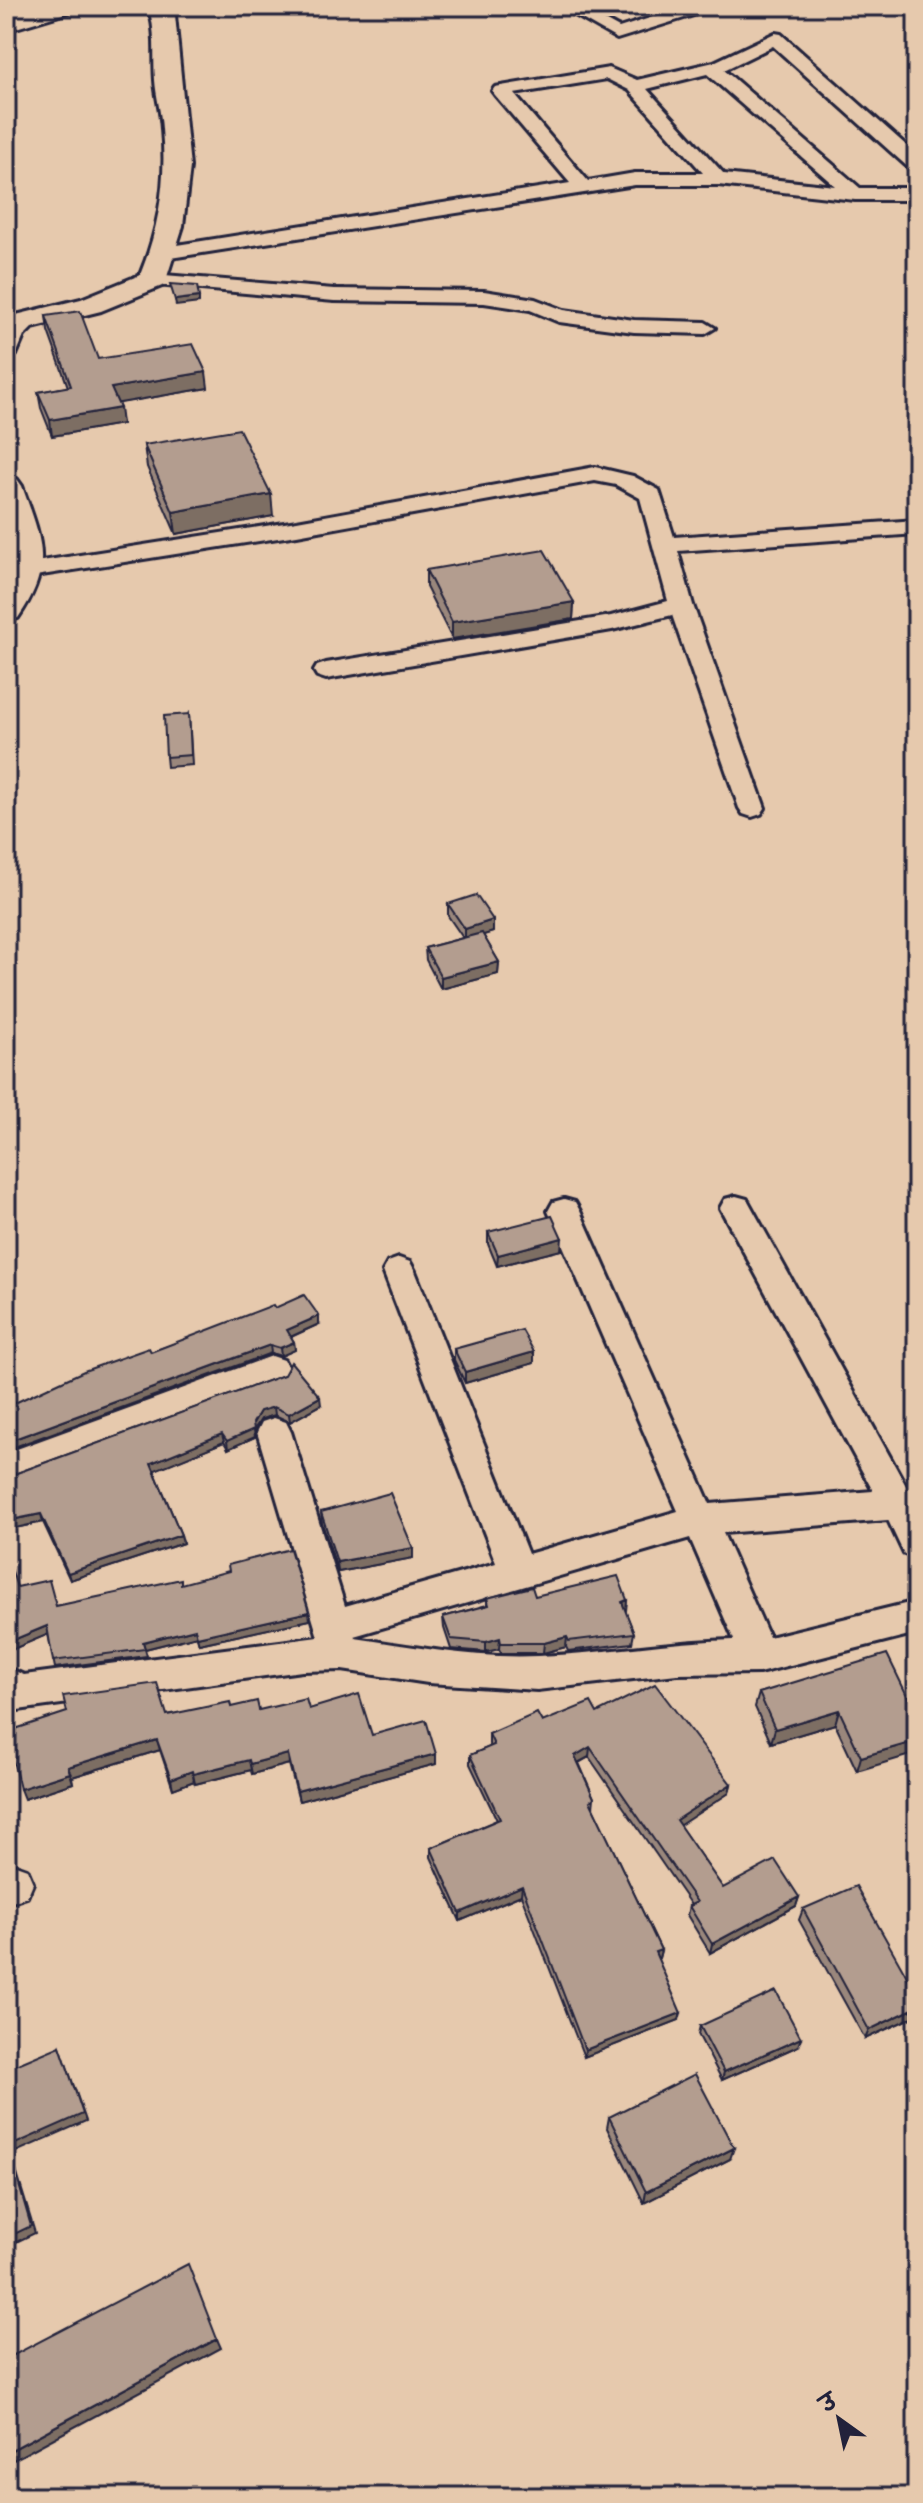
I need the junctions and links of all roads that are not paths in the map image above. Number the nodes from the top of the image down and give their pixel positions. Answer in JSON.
{"nodes":[{"id":1,"x":65,"y":6,"type":"edge"},
{"id":2,"x":160,"y":6,"type":"edge"},
{"id":3,"x":567,"y":6,"type":"edge"},
{"id":4,"x":704,"y":6,"type":"edge"},
{"id":5,"x":680,"y":9,"type":"edge"},
{"id":6,"x":6,"y":24,"type":"edge"},
{"id":7,"x":712,"y":69,"type":"junction"},
{"id":8,"x":635,"y":86,"type":"junction"},
{"id":9,"x":917,"y":165,"type":"edge"},
{"id":10,"x":718,"y":179,"type":"junction"},
{"id":11,"x":582,"y":185,"type":"junction"},
{"id":12,"x":855,"y":194,"type":"junction"},
{"id":13,"x":917,"y":194,"type":"edge"},
{"id":14,"x":164,"y":253,"type":"junction"},
{"id":15,"x":152,"y":280,"type":"junction"},
{"id":16,"x":705,"y":328,"type":"dead end"},
{"id":17,"x":6,"y":349,"type":"edge"},
{"id":18,"x":6,"y":486,"type":"edge"},
{"id":19,"x":917,"y":527,"type":"edge"},
{"id":20,"x":665,"y":545,"type":"junction"},
{"id":21,"x":29,"y":570,"type":"junction"},
{"id":22,"x":681,"y":605,"type":"junction"},
{"id":23,"x":6,"y":611,"type":"edge"},
{"id":24,"x":326,"y":671,"type":"dead end"},
{"id":25,"x":752,"y":808,"type":"dead end"},
{"id":26,"x":736,"y":1208,"type":"dead end"},
{"id":27,"x":564,"y":1211,"type":"dead end"},
{"id":28,"x":399,"y":1271,"type":"dead end"},
{"id":29,"x":272,"y":1370,"type":"dead end"},
{"id":30,"x":274,"y":1432,"type":"dead end"},
{"id":31,"x":6,"y":1468,"type":"edge"},
{"id":32,"x":898,"y":1504,"type":"junction"},
{"id":33,"x":701,"y":1520,"type":"junction"},
{"id":34,"x":917,"y":1543,"type":"edge"},
{"id":35,"x":517,"y":1571,"type":"junction"},
{"id":36,"x":917,"y":1617,"type":"edge"},
{"id":37,"x":336,"y":1640,"type":"junction"},
{"id":38,"x":759,"y":1656,"type":"junction"},
{"id":39,"x":6,"y":1684,"type":"edge"}],
"edges":[{"from":1,"to":6,"type":"street"},
{"from":2,"to":14,"type":"street"},
{"from":3,"to":5,"type":"street"},
{"from":4,"to":5,"type":"street"},
{"from":7,"to":8,"type":"street"},
{"from":7,"to":9,"type":"street"},
{"from":7,"to":12,"type":"street"},
{"from":8,"to":10,"type":"street"},
{"from":8,"to":11,"type":"street"},
{"from":10,"to":11,"type":"street"},
{"from":10,"to":12,"type":"street"},
{"from":11,"to":14,"type":"street"},
{"from":12,"to":13,"type":"street"},
{"from":14,"to":15,"type":"street"},
{"from":15,"to":16,"type":"street"},
{"from":15,"to":17,"type":"street"},
{"from":18,"to":21,"type":"street"},
{"from":19,"to":20,"type":"street"},
{"from":20,"to":21,"type":"street"},
{"from":20,"to":22,"type":"street"},
{"from":21,"to":23,"type":"street"},
{"from":22,"to":24,"type":"street"},
{"from":22,"to":25,"type":"street"},
{"from":26,"to":32,"type":"street"},
{"from":27,"to":33,"type":"street"},
{"from":28,"to":35,"type":"street"},
{"from":29,"to":31,"type":"street"},
{"from":30,"to":37,"type":"street"},
{"from":32,"to":33,"type":"street"},
{"from":32,"to":34,"type":"street"},
{"from":33,"to":35,"type":"street"},
{"from":33,"to":38,"type":"street"},
{"from":35,"to":37,"type":"street"},
{"from":36,"to":38,"type":"street"},
{"from":37,"to":38,"type":"street"},
{"from":37,"to":39,"type":"street"}]}
